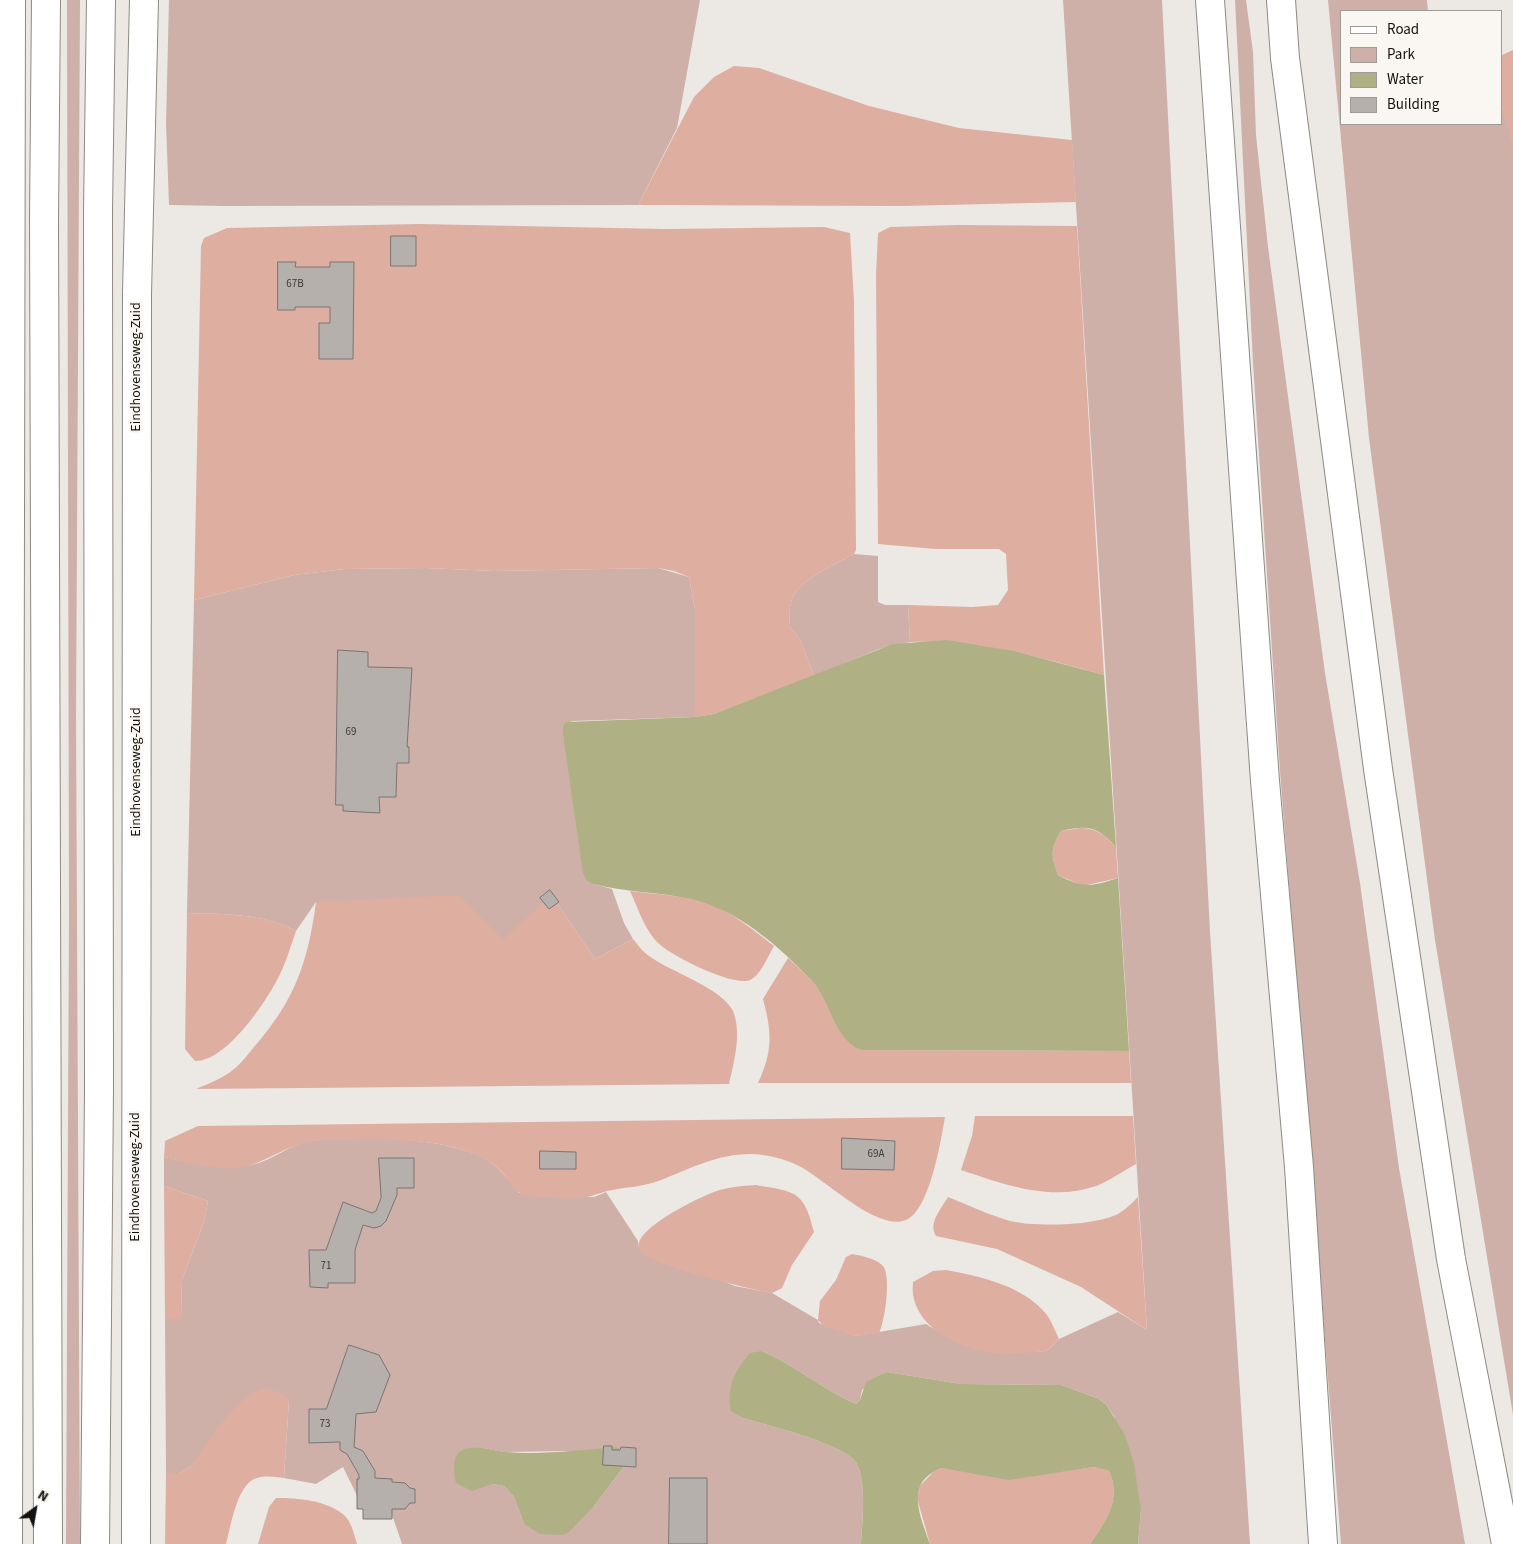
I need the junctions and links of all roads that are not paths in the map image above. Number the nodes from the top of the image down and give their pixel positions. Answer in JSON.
{"nodes":[{"id":1,"x":11,"y":0,"type":"edge"},
{"id":2,"x":46,"y":0,"type":"edge"},
{"id":3,"x":101,"y":0,"type":"edge"},
{"id":4,"x":144,"y":0,"type":"edge"},
{"id":5,"x":1210,"y":0,"type":"edge"},
{"id":6,"x":1281,"y":0,"type":"edge"},
{"id":7,"x":4,"y":1096,"type":"edge"},
{"id":8,"x":8,"y":1544,"type":"edge"},
{"id":9,"x":48,"y":1544,"type":"edge"},
{"id":10,"x":95,"y":1544,"type":"edge"},
{"id":11,"x":136,"y":1544,"type":"edge"},
{"id":12,"x":1323,"y":1544,"type":"edge"},
{"id":13,"x":1506,"y":1544,"type":"edge"}],
"edges":[{"from":1,"to":7,"type":"main road"},
{"from":2,"to":9,"type":"main road"},
{"from":3,"to":10,"type":"main road"},
{"from":4,"to":11,"type":"main road","name":"Eindhovenseweg-Zuid"},
{"from":5,"to":12,"type":"main road"},
{"from":6,"to":13,"type":"main road"},
{"from":7,"to":8,"type":"main road"}]}
